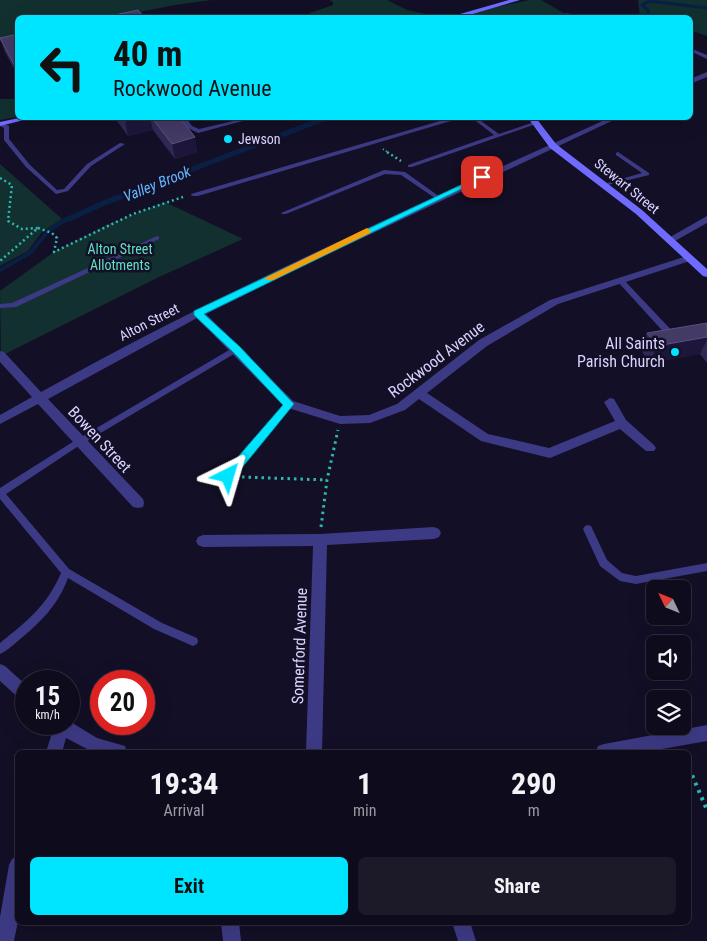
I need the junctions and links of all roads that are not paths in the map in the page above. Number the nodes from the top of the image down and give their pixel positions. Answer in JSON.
{"nodes":[{"id":1,"x":516,"y":0,"type":"edge"},
{"id":2,"x":469,"y":15,"type":"edge"},
{"id":3,"x":693,"y":51,"type":"edge"},
{"id":4,"x":707,"y":57,"type":"edge"},
{"id":5,"x":707,"y":74,"type":"edge"},
{"id":6,"x":693,"y":81,"type":"edge"},
{"id":7,"x":19,"y":120,"type":"edge"},
{"id":8,"x":185,"y":120,"type":"edge"},
{"id":9,"x":243,"y":120,"type":"edge"},
{"id":10,"x":450,"y":120,"type":"edge"},
{"id":11,"x":477,"y":120,"type":"edge"},
{"id":12,"x":534,"y":120,"type":"edge"},
{"id":13,"x":610,"y":120,"type":"edge"},
{"id":14,"x":0,"y":124,"type":"edge"},
{"id":15,"x":497,"y":136,"type":"junction"},
{"id":16,"x":122,"y":144,"type":"dead end"},
{"id":17,"x":553,"y":146,"type":"junction"},
{"id":18,"x":618,"y":154,"type":"dead end"},
{"id":19,"x":410,"y":166,"type":"road end"},
{"id":20,"x":606,"y":185,"type":"junction"},
{"id":21,"x":195,"y":194,"type":"road end"},
{"id":22,"x":437,"y":197,"type":"junction"},
{"id":23,"x":284,"y":213,"type":"dead end"},
{"id":24,"x":707,"y":219,"type":"edge"},
{"id":25,"x":157,"y":238,"type":"dead end"},
{"id":26,"x":670,"y":240,"type":"junction"},
{"id":27,"x":690,"y":258,"type":"junction"},
{"id":28,"x":707,"y":274,"type":"edge"},
{"id":29,"x":620,"y":280,"type":"junction"},
{"id":30,"x":0,"y":306,"type":"edge"},
{"id":31,"x":198,"y":313,"type":"junction"},
{"id":32,"x":678,"y":338,"type":"edge"},
{"id":33,"x":236,"y":349,"type":"junction"},
{"id":34,"x":0,"y":355,"type":"edge"},
{"id":35,"x":418,"y":393,"type":"junction"},
{"id":36,"x":40,"y":397,"type":"junction"},
{"id":37,"x":610,"y":402,"type":"dead end"},
{"id":38,"x":289,"y":404,"type":"junction"},
{"id":39,"x":0,"y":420,"type":"edge"},
{"id":40,"x":622,"y":423,"type":"junction"},
{"id":41,"x":81,"y":441,"type":"junction"},
{"id":42,"x":650,"y":448,"type":"dead end"},
{"id":43,"x":228,"y":476,"type":"road end"},
{"id":44,"x":0,"y":493,"type":"edge"},
{"id":45,"x":138,"y":502,"type":"dead end"},
{"id":46,"x":588,"y":529,"type":"dead end"},
{"id":47,"x":434,"y":533,"type":"dead end"},
{"id":48,"x":320,"y":540,"type":"junction"},
{"id":49,"x":203,"y":541,"type":"dead end"},
{"id":50,"x":707,"y":567,"type":"edge"},
{"id":51,"x":66,"y":572,"type":"junction"},
{"id":52,"x":193,"y":641,"type":"dead end"},
{"id":53,"x":0,"y":649,"type":"edge"},
{"id":54,"x":0,"y":671,"type":"edge"},
{"id":55,"x":15,"y":685,"type":"edge"},
{"id":56,"x":707,"y":733,"type":"edge"},
{"id":57,"x":58,"y":735,"type":"edge"},
{"id":58,"x":77,"y":735,"type":"edge"},
{"id":59,"x":54,"y":750,"type":"edge"},
{"id":60,"x":112,"y":750,"type":"edge"},
{"id":61,"x":314,"y":750,"type":"edge"},
{"id":62,"x":615,"y":750,"type":"edge"},
{"id":63,"x":15,"y":883,"type":"edge"},
{"id":64,"x":230,"y":925,"type":"edge"},
{"id":65,"x":462,"y":925,"type":"edge"},
{"id":66,"x":5,"y":941,"type":"edge"},
{"id":67,"x":232,"y":941,"type":"edge"},
{"id":68,"x":467,"y":941,"type":"edge"}],
"edges":[{"from":1,"to":2,"type":"street"},
{"from":3,"to":4,"type":"lane"},
{"from":5,"to":6,"type":"street"},
{"from":7,"to":14,"type":"street"},
{"from":8,"to":9,"type":"lane"},
{"from":10,"to":21,"type":"street"},
{"from":11,"to":15,"type":"lane"},
{"from":12,"to":15,"type":"lane"},
{"from":12,"to":17,"type":"street","name":"Stewart Street"},
{"from":13,"to":17,"type":"street","name":"Alton Street"},
{"from":14,"to":16,"type":"lane"},
{"from":15,"to":19,"type":"lane"},
{"from":17,"to":20,"type":"street","name":"Stewart Street"},
{"from":17,"to":22,"type":"street","name":"Alton Street"},
{"from":18,"to":20,"type":"lane"},
{"from":20,"to":26,"type":"street","name":"Stewart Street"},
{"from":22,"to":23,"type":"lane"},
{"from":22,"to":31,"type":"street","name":"Alton Street"},
{"from":24,"to":26,"type":"street"},
{"from":25,"to":30,"type":"lane"},
{"from":26,"to":27,"type":"street","name":"Stewart Street"},
{"from":27,"to":28,"type":"street","name":"Stewart Street"},
{"from":27,"to":29,"type":"street","name":"Rockwood Avenue"},
{"from":29,"to":32,"type":"lane"},
{"from":29,"to":35,"type":"street","name":"Rockwood Avenue"},
{"from":31,"to":33,"type":"street","name":"Rockwood Avenue"},
{"from":31,"to":36,"type":"street","name":"Alton Street"},
{"from":33,"to":38,"type":"street","name":"Rockwood Avenue"},
{"from":33,"to":41,"type":"lane"},
{"from":34,"to":36,"type":"street","name":"Bowen Street"},
{"from":35,"to":38,"type":"street","name":"Rockwood Avenue"},
{"from":35,"to":40,"type":"street"},
{"from":36,"to":39,"type":"street","name":"Alton Street"},
{"from":36,"to":41,"type":"street","name":"Bowen Street"},
{"from":37,"to":40,"type":"street"},
{"from":38,"to":43,"type":"lane"},
{"from":40,"to":42,"type":"street"},
{"from":41,"to":44,"type":"lane"},
{"from":41,"to":45,"type":"street","name":"Bowen Street"},
{"from":44,"to":51,"type":"lane"},
{"from":46,"to":50,"type":"lane"},
{"from":47,"to":48,"type":"street"},
{"from":48,"to":49,"type":"street"},
{"from":48,"to":61,"type":"street","name":"Somerford Avenue"},
{"from":51,"to":52,"type":"lane"},
{"from":51,"to":53,"type":"lane"},
{"from":54,"to":55,"type":"street"},
{"from":56,"to":62,"type":"street"},
{"from":57,"to":59,"type":"street"},
{"from":58,"to":60,"type":"street"},
{"from":63,"to":66,"type":"street"},
{"from":64,"to":67,"type":"street"},
{"from":65,"to":68,"type":"street"}]}
